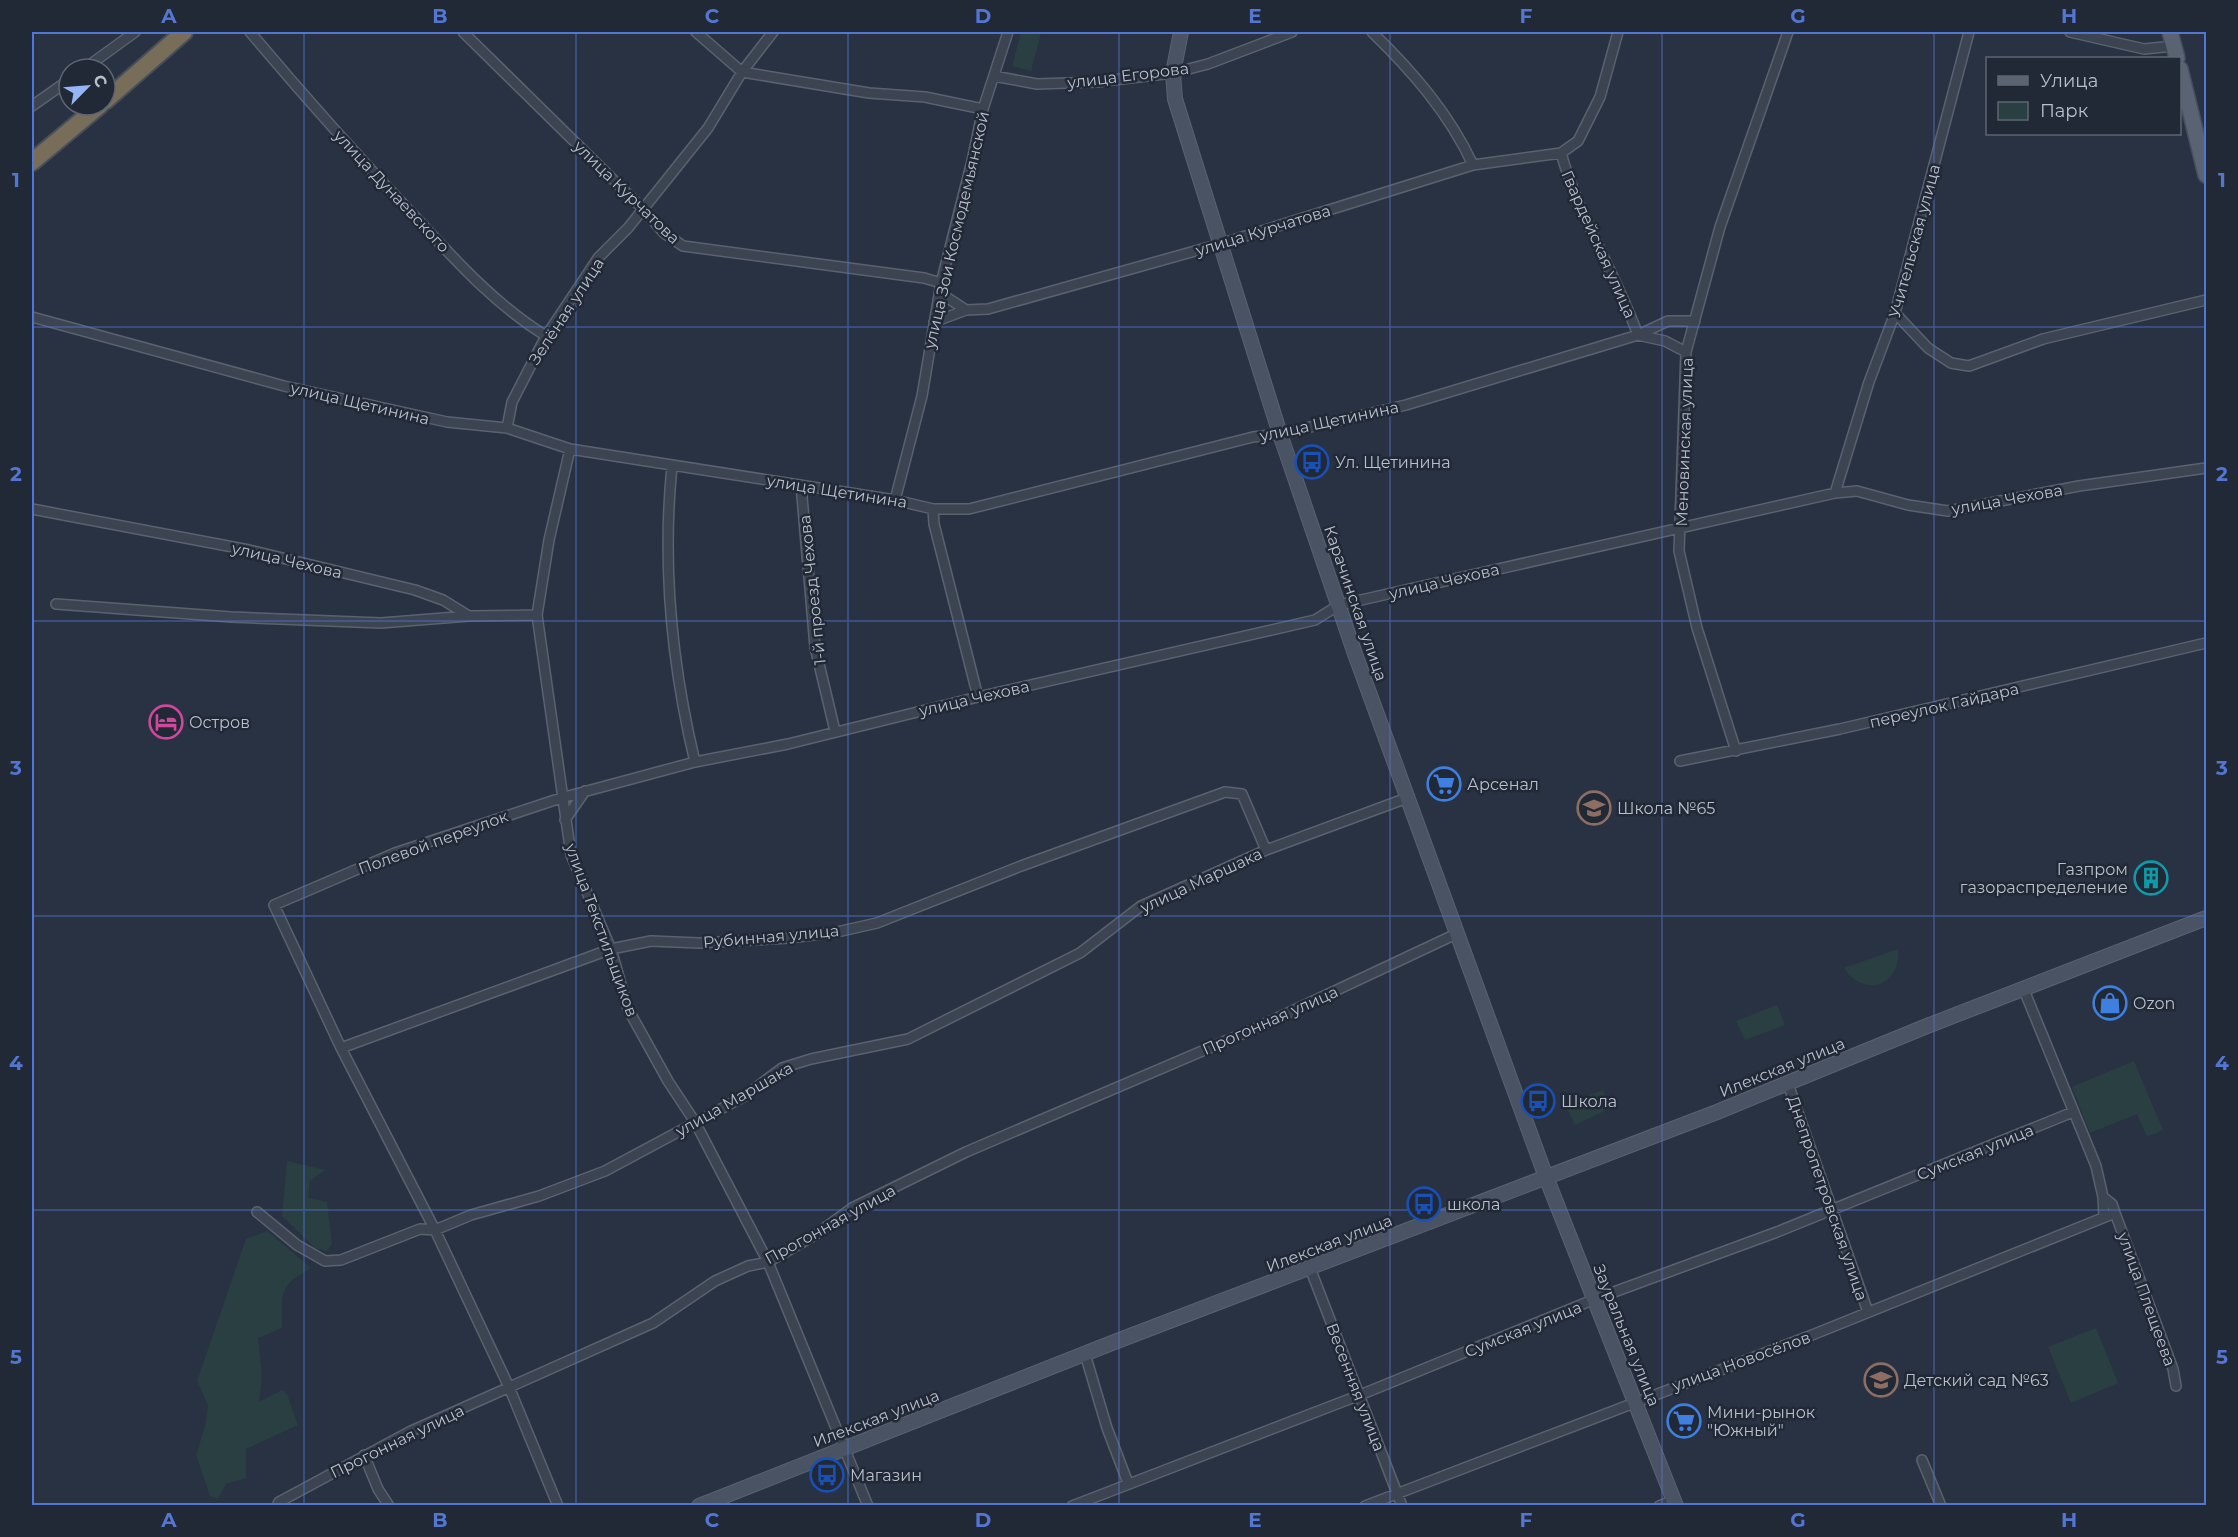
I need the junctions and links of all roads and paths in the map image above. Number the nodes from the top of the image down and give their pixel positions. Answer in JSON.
{"nodes":[{"id":1,"x":135,"y":32,"type":"edge"},
{"id":2,"x":184,"y":32,"type":"edge"},
{"id":3,"x":250,"y":32,"type":"edge"},
{"id":4,"x":463,"y":32,"type":"edge"},
{"id":5,"x":696,"y":32,"type":"edge"},
{"id":6,"x":773,"y":32,"type":"edge"},
{"id":7,"x":1008,"y":32,"type":"edge"},
{"id":8,"x":1181,"y":32,"type":"edge"},
{"id":9,"x":1292,"y":32,"type":"edge"},
{"id":10,"x":1371,"y":32,"type":"edge"},
{"id":11,"x":1618,"y":32,"type":"edge"},
{"id":12,"x":1788,"y":32,"type":"edge"},
{"id":13,"x":1969,"y":32,"type":"edge"},
{"id":14,"x":2070,"y":32,"type":"edge"},
{"id":15,"x":2173,"y":45,"type":"edge"},
{"id":16,"x":101,"y":57,"type":"edge"},
{"id":17,"x":742,"y":72,"type":"junction"},
{"id":18,"x":1173,"y":73,"type":"junction"},
{"id":19,"x":2181,"y":73,"type":"edge"},
{"id":20,"x":994,"y":76,"type":"junction"},
{"id":21,"x":57,"y":88,"type":"edge"},
{"id":22,"x":117,"y":91,"type":"edge"},
{"id":23,"x":32,"y":106,"type":"edge"},
{"id":24,"x":983,"y":109,"type":"junction"},
{"id":25,"x":86,"y":117,"type":"edge"},
{"id":26,"x":1561,"y":153,"type":"junction"},
{"id":27,"x":32,"y":162,"type":"edge"},
{"id":28,"x":1473,"y":165,"type":"junction"},
{"id":29,"x":2206,"y":175,"type":"edge"},
{"id":30,"x":643,"y":209,"type":"junction"},
{"id":31,"x":1220,"y":244,"type":"junction"},
{"id":32,"x":940,"y":288,"type":"junction"},
{"id":33,"x":2206,"y":300,"type":"edge"},
{"id":34,"x":966,"y":310,"type":"junction"},
{"id":35,"x":1895,"y":313,"type":"junction"},
{"id":36,"x":32,"y":317,"type":"edge"},
{"id":37,"x":1695,"y":321,"type":"junction"},
{"id":38,"x":934,"y":322,"type":"junction"},
{"id":39,"x":1638,"y":335,"type":"junction"},
{"id":40,"x":546,"y":336,"type":"junction"},
{"id":41,"x":1686,"y":352,"type":"junction"},
{"id":42,"x":507,"y":428,"type":"junction"},
{"id":43,"x":1280,"y":434,"type":"junction"},
{"id":44,"x":570,"y":449,"type":"junction"},
{"id":45,"x":672,"y":466,"type":"junction"},
{"id":46,"x":2206,"y":468,"type":"edge"},
{"id":47,"x":801,"y":484,"type":"junction"},
{"id":48,"x":1835,"y":493,"type":"junction"},
{"id":49,"x":895,"y":500,"type":"junction"},
{"id":50,"x":32,"y":509,"type":"edge"},
{"id":51,"x":933,"y":509,"type":"junction"},
{"id":52,"x":1681,"y":526,"type":"junction"},
{"id":53,"x":56,"y":604,"type":"dead end"},
{"id":54,"x":1339,"y":605,"type":"junction"},
{"id":55,"x":537,"y":615,"type":"junction"},
{"id":56,"x":469,"y":616,"type":"junction"},
{"id":57,"x":2206,"y":643,"type":"edge"},
{"id":58,"x":978,"y":697,"type":"junction"},
{"id":59,"x":835,"y":731,"type":"junction"},
{"id":60,"x":1736,"y":751,"type":"junction"},
{"id":61,"x":1680,"y":760,"type":"dead end"},
{"id":62,"x":695,"y":762,"type":"junction"},
{"id":63,"x":585,"y":791,"type":"junction"},
{"id":64,"x":561,"y":798,"type":"junction"},
{"id":65,"x":1407,"y":798,"type":"junction"},
{"id":66,"x":565,"y":820,"type":"junction"},
{"id":67,"x":1266,"y":850,"type":"junction"},
{"id":68,"x":2206,"y":918,"type":"edge"},
{"id":69,"x":1456,"y":934,"type":"junction"},
{"id":70,"x":611,"y":950,"type":"junction"},
{"id":71,"x":2024,"y":990,"type":"junction"},
{"id":72,"x":341,"y":1048,"type":"junction"},
{"id":73,"x":1788,"y":1084,"type":"junction"},
{"id":74,"x":2073,"y":1112,"type":"junction"},
{"id":75,"x":695,"y":1122,"type":"junction"},
{"id":76,"x":1546,"y":1177,"type":"junction"},
{"id":77,"x":2103,"y":1197,"type":"junction"},
{"id":78,"x":1833,"y":1208,"type":"junction"},
{"id":79,"x":257,"y":1212,"type":"dead end"},
{"id":80,"x":2115,"y":1213,"type":"junction"},
{"id":81,"x":2103,"y":1217,"type":"junction"},
{"id":82,"x":435,"y":1230,"type":"junction"},
{"id":83,"x":768,"y":1262,"type":"junction"},
{"id":84,"x":1310,"y":1268,"type":"junction"},
{"id":85,"x":1595,"y":1299,"type":"junction"},
{"id":86,"x":1868,"y":1312,"type":"junction"},
{"id":87,"x":1085,"y":1354,"type":"junction"},
{"id":88,"x":2176,"y":1386,"type":"dead end"},
{"id":89,"x":509,"y":1387,"type":"junction"},
{"id":90,"x":1360,"y":1395,"type":"junction"},
{"id":91,"x":1635,"y":1400,"type":"junction"},
{"id":92,"x":845,"y":1447,"type":"junction"},
{"id":93,"x":364,"y":1455,"type":"junction"},
{"id":94,"x":1922,"y":1460,"type":"dead end"},
{"id":95,"x":1128,"y":1483,"type":"junction"},
{"id":96,"x":1397,"y":1493,"type":"junction"},
{"id":97,"x":1675,"y":1503,"type":"edge"},
{"id":98,"x":1940,"y":1503,"type":"edge"},
{"id":99,"x":278,"y":1504,"type":"edge"},
{"id":100,"x":389,"y":1506,"type":"edge"},
{"id":101,"x":558,"y":1506,"type":"edge"},
{"id":102,"x":699,"y":1506,"type":"edge"},
{"id":103,"x":868,"y":1506,"type":"edge"},
{"id":104,"x":1072,"y":1506,"type":"edge"},
{"id":105,"x":1365,"y":1506,"type":"edge"},
{"id":106,"x":1402,"y":1506,"type":"edge"},
{"id":107,"x":1659,"y":1506,"type":"edge"},
{"id":108,"x":1929,"y":1506,"type":"edge"}],
"edges":[{"from":1,"to":16,"type":"street"},
{"from":2,"to":22,"type":"highway"},
{"from":3,"to":40,"type":"street","name":"улица Дунаевского"},
{"from":4,"to":30,"type":"street","name":"улица Курчатова"},
{"from":5,"to":17,"type":"street"},
{"from":6,"to":17,"type":"street","name":"Зелёная улица"},
{"from":7,"to":20,"type":"street","name":"улица Зои Космодемьянской"},
{"from":8,"to":18,"type":"street","name":"Карачинская улица"},
{"from":9,"to":18,"type":"street","name":"улица Егорова"},
{"from":10,"to":28,"type":"street"},
{"from":11,"to":26,"type":"street"},
{"from":12,"to":37,"type":"street","name":"Меновинская улица"},
{"from":13,"to":35,"type":"street","name":"Учительская улица"},
{"from":14,"to":15,"type":"street"},
{"from":17,"to":24,"type":"street"},
{"from":17,"to":30,"type":"street","name":"Зелёная улица"},
{"from":18,"to":20,"type":"street","name":"улица Егорова"},
{"from":18,"to":31,"type":"street","name":"Карачинская улица"},
{"from":19,"to":29,"type":"main road"},
{"from":20,"to":24,"type":"street","name":"улица Зои Космодемьянской"},
{"from":21,"to":23,"type":"street"},
{"from":24,"to":32,"type":"street","name":"улица Зои Космодемьянской"},
{"from":25,"to":27,"type":"highway"},
{"from":26,"to":28,"type":"street","name":"улица Курчатова"},
{"from":26,"to":39,"type":"street","name":"Гвардейская улица"},
{"from":28,"to":31,"type":"street","name":"улица Курчатова"},
{"from":30,"to":32,"type":"street","name":"улица Курчатова"},
{"from":30,"to":40,"type":"street","name":"Зелёная улица"},
{"from":31,"to":34,"type":"street","name":"улица Курчатова"},
{"from":31,"to":43,"type":"street","name":"Карачинская улица"},
{"from":32,"to":34,"type":"street","name":"улица Курчатова"},
{"from":32,"to":38,"type":"street","name":"улица Зои Космодемьянской"},
{"from":33,"to":35,"type":"street"},
{"from":34,"to":38,"type":"street","name":"улица Курчатова"},
{"from":35,"to":48,"type":"street","name":"Учительская улица"},
{"from":36,"to":42,"type":"street","name":"улица Щетинина"},
{"from":37,"to":39,"type":"street","name":"улица Щетинина"},
{"from":37,"to":41,"type":"street","name":"Меновинская улица"},
{"from":38,"to":49,"type":"street","name":"улица Зои Космодемьянской"},
{"from":39,"to":41,"type":"street"},
{"from":39,"to":43,"type":"street","name":"улица Щетинина"},
{"from":40,"to":42,"type":"street","name":"Зелёная улица"},
{"from":41,"to":52,"type":"street","name":"Меновинская улица"},
{"from":42,"to":44,"type":"street","name":"улица Щетинина"},
{"from":43,"to":51,"type":"street","name":"улица Щетинина"},
{"from":43,"to":54,"type":"street","name":"Карачинская улица"},
{"from":44,"to":45,"type":"street","name":"улица Щетинина"},
{"from":44,"to":55,"type":"street","name":"улица Текстильщиков"},
{"from":45,"to":47,"type":"street","name":"улица Щетинина"},
{"from":45,"to":62,"type":"street"},
{"from":46,"to":48,"type":"street","name":"улица Чехова"},
{"from":47,"to":49,"type":"street","name":"улица Щетинина"},
{"from":47,"to":59,"type":"street","name":"1-й проезд Чехова"},
{"from":48,"to":52,"type":"street","name":"улица Чехова"},
{"from":49,"to":51,"type":"street","name":"улица Щетинина"},
{"from":50,"to":56,"type":"street","name":"улица Чехова"},
{"from":51,"to":58,"type":"street"},
{"from":52,"to":54,"type":"street","name":"улица Чехова"},
{"from":52,"to":60,"type":"street","name":"Меновинская улица"},
{"from":53,"to":56,"type":"street"},
{"from":54,"to":58,"type":"street","name":"улица Чехова"},
{"from":54,"to":65,"type":"street","name":"Карачинская улица"},
{"from":55,"to":56,"type":"street"},
{"from":55,"to":64,"type":"street","name":"улица Текстильщиков"},
{"from":57,"to":60,"type":"street","name":"переулок Гайдара"},
{"from":58,"to":59,"type":"street","name":"улица Чехова"},
{"from":59,"to":62,"type":"street","name":"улица Чехова"},
{"from":60,"to":61,"type":"street","name":"переулок Гайдара"},
{"from":62,"to":63,"type":"street","name":"улица Чехова"},
{"from":63,"to":64,"type":"street","name":"улица Чехова"},
{"from":63,"to":66,"type":"street"},
{"from":64,"to":66,"type":"street","name":"улица Текстильщиков"},
{"from":64,"to":72,"type":"street","name":"Полевой переулок"},
{"from":65,"to":67,"type":"street","name":"улица Маршака"},
{"from":65,"to":69,"type":"street","name":"Карачинская улица"},
{"from":66,"to":70,"type":"street","name":"улица Текстильщиков"},
{"from":67,"to":70,"type":"street","name":"Рубинная улица"},
{"from":67,"to":75,"type":"street","name":"улица Маршака"},
{"from":68,"to":71,"type":"street","name":"Илекская улица"},
{"from":69,"to":76,"type":"street","name":"Карачинская улица"},
{"from":69,"to":83,"type":"street","name":"Прогонная улица"},
{"from":70,"to":72,"type":"street","name":"Рубинная улица"},
{"from":70,"to":75,"type":"street","name":"улица Текстильщиков"},
{"from":71,"to":73,"type":"street","name":"Илекская улица"},
{"from":71,"to":74,"type":"street"},
{"from":72,"to":82,"type":"street"},
{"from":73,"to":76,"type":"street","name":"Илекская улица"},
{"from":73,"to":78,"type":"street","name":"Днепропетровская улица"},
{"from":74,"to":77,"type":"street"},
{"from":74,"to":78,"type":"street","name":"Сумская улица"},
{"from":75,"to":82,"type":"street","name":"улица Маршака"},
{"from":75,"to":83,"type":"street","name":"улица Текстильщиков"},
{"from":76,"to":84,"type":"street","name":"Илекская улица"},
{"from":76,"to":85,"type":"street","name":"Зауральная улица"},
{"from":77,"to":80,"type":"street","name":"улица Плещеева"},
{"from":77,"to":81,"type":"street"},
{"from":78,"to":85,"type":"street","name":"Сумская улица"},
{"from":78,"to":86,"type":"street","name":"Днепропетровская улица"},
{"from":79,"to":82,"type":"street","name":"улица Маршака"},
{"from":80,"to":81,"type":"street","name":"улица Новосёлов"},
{"from":80,"to":88,"type":"street","name":"улица Плещеева"},
{"from":81,"to":86,"type":"street","name":"улица Новосёлов"},
{"from":82,"to":89,"type":"street"},
{"from":83,"to":89,"type":"street","name":"Прогонная улица"},
{"from":83,"to":92,"type":"street","name":"улица Текстильщиков"},
{"from":84,"to":87,"type":"street","name":"Илекская улица"},
{"from":84,"to":90,"type":"street","name":"Весенняя улица"},
{"from":85,"to":90,"type":"street","name":"Сумская улица"},
{"from":85,"to":91,"type":"street","name":"Зауральная улица"},
{"from":86,"to":91,"type":"street","name":"улица Новосёлов"},
{"from":87,"to":92,"type":"street","name":"Илекская улица"},
{"from":87,"to":95,"type":"street"},
{"from":89,"to":93,"type":"street","name":"Прогонная улица"},
{"from":89,"to":101,"type":"street"},
{"from":90,"to":95,"type":"street","name":"Сумская улица"},
{"from":90,"to":96,"type":"street","name":"Весенняя улица"},
{"from":91,"to":96,"type":"street","name":"улица Новосёлов"},
{"from":91,"to":97,"type":"street","name":"Зауральная улица"},
{"from":92,"to":102,"type":"street","name":"Илекская улица"},
{"from":92,"to":103,"type":"street","name":"улица Текстильщиков"},
{"from":93,"to":99,"type":"street","name":"Прогонная улица"},
{"from":93,"to":100,"type":"street"},
{"from":94,"to":98,"type":"street"},
{"from":95,"to":104,"type":"street","name":"Сумская улица"},
{"from":96,"to":105,"type":"street","name":"улица Новосёлов"},
{"from":96,"to":106,"type":"street","name":"Весенняя улица"},
{"from":97,"to":107,"type":"street"},
{"from":98,"to":108,"type":"street"}]}
